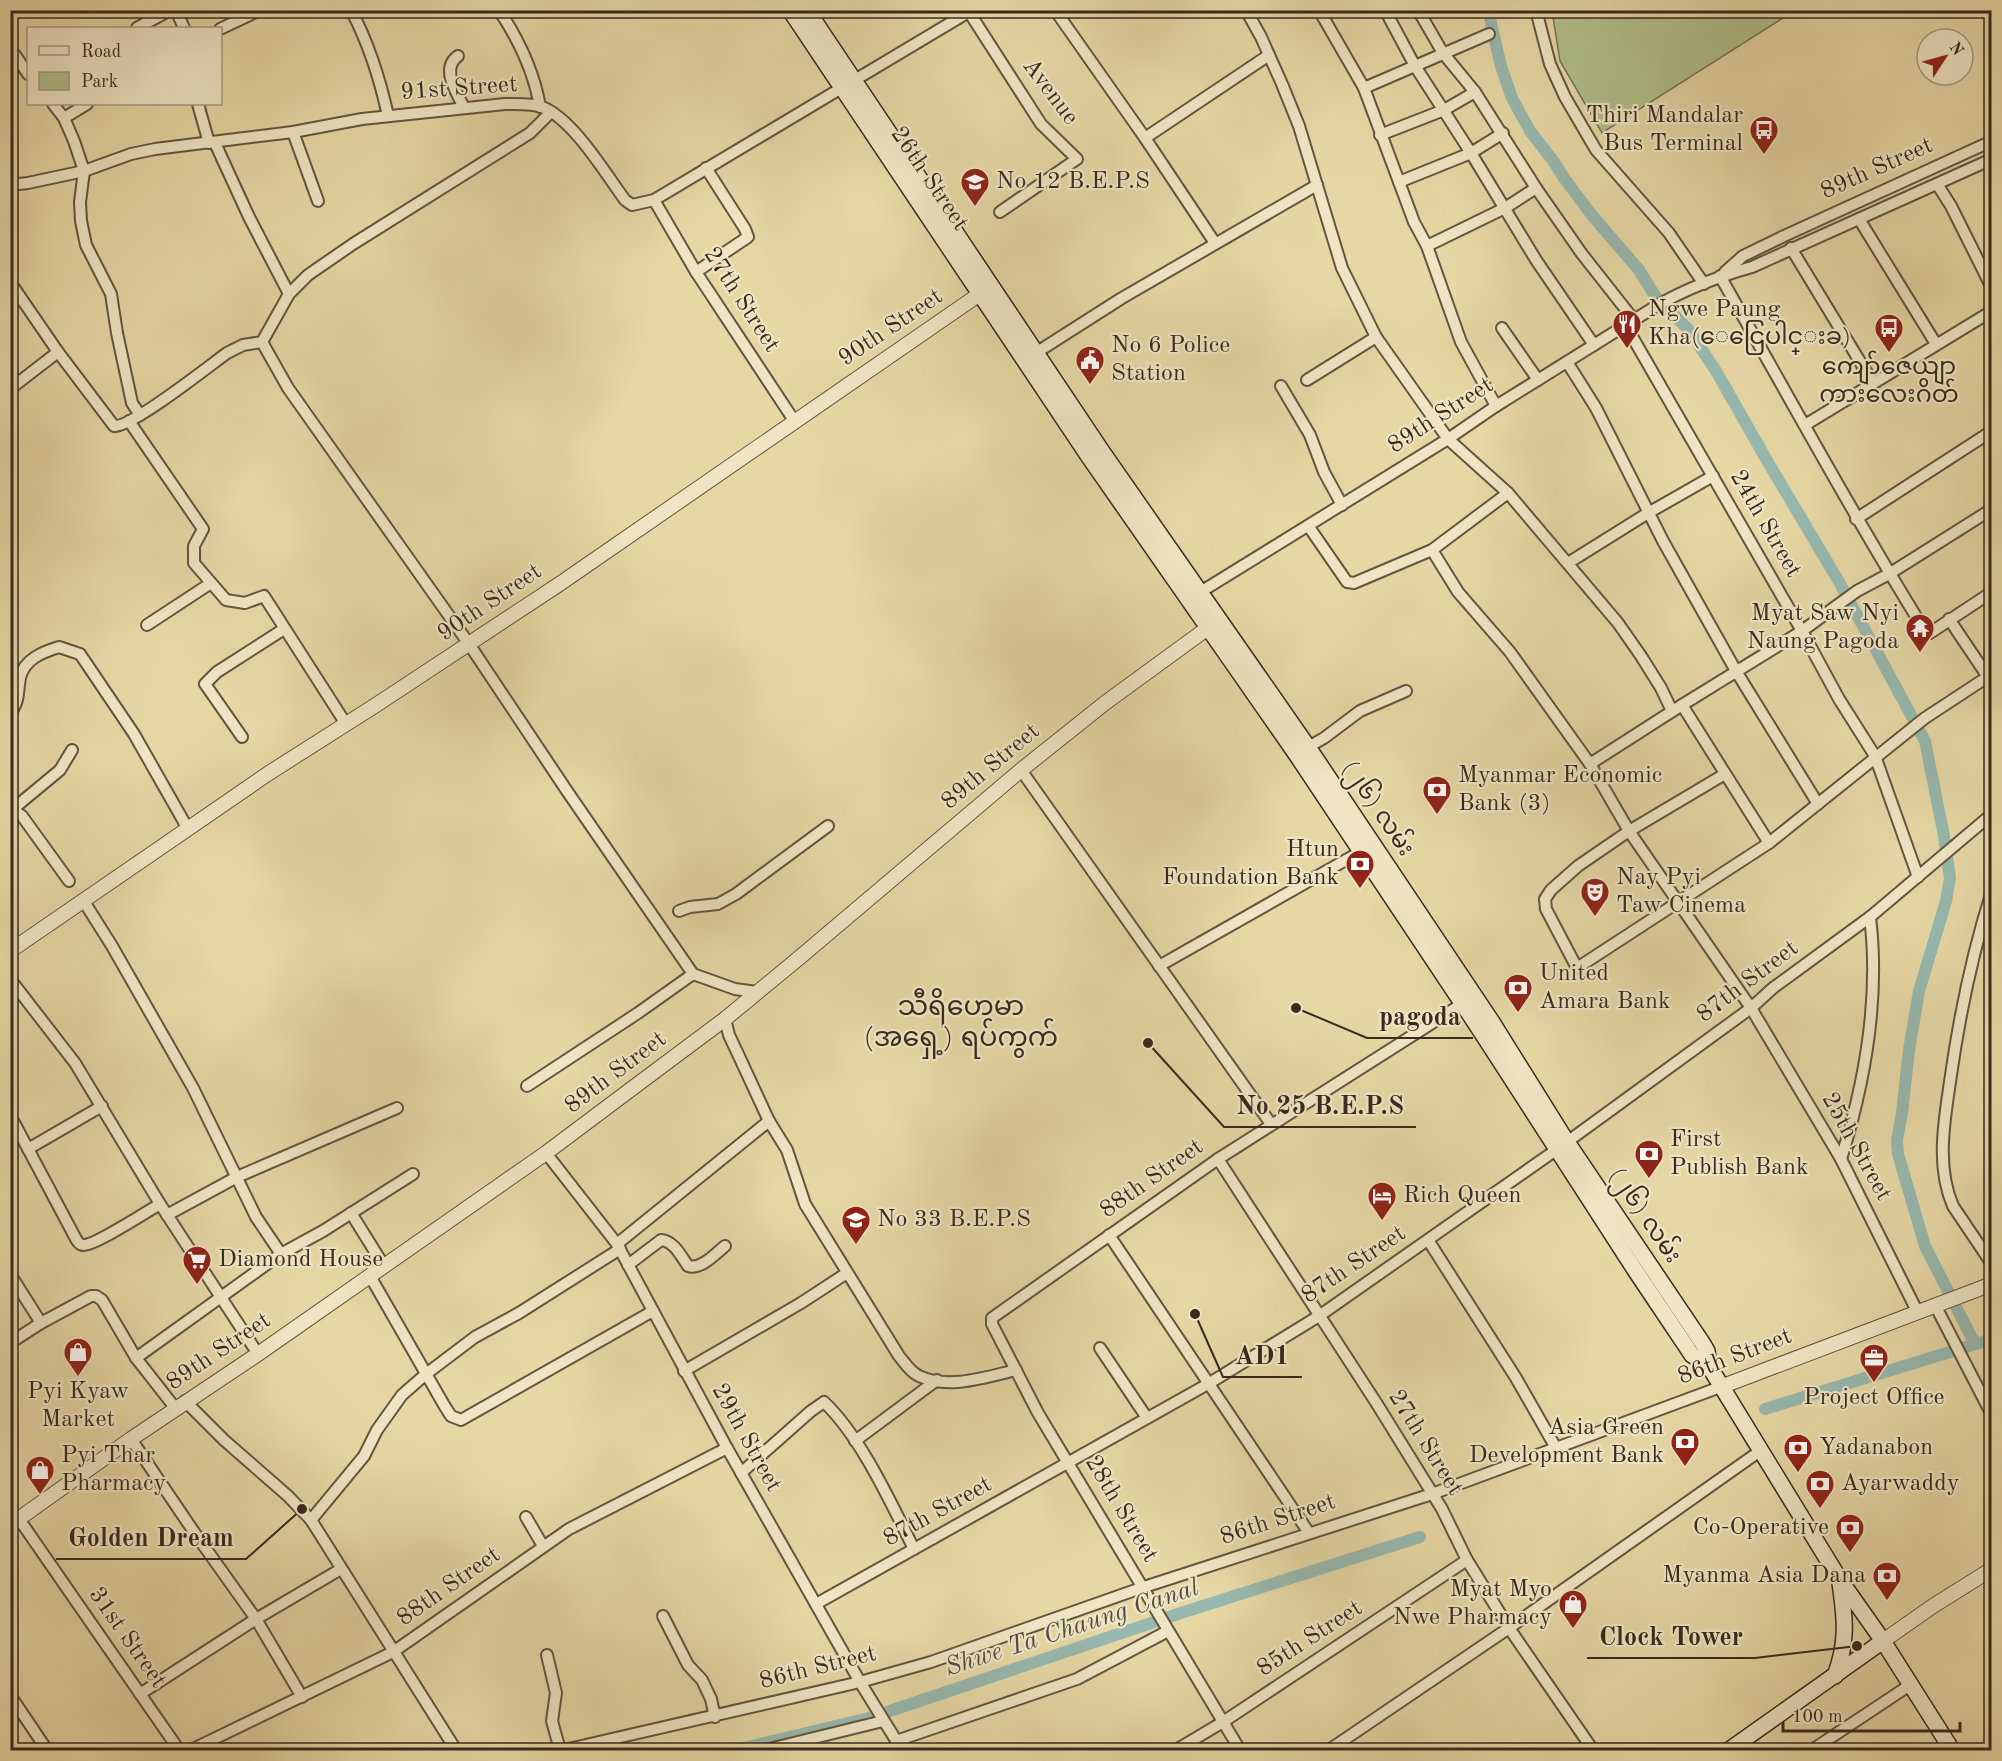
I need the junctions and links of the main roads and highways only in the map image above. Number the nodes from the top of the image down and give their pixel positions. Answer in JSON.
{"nodes":[{"id":1,"x":790,"y":10,"type":"edge"},
{"id":2,"x":807,"y":10,"type":"edge"},
{"id":3,"x":848,"y":85,"type":"junction"},
{"id":4,"x":985,"y":291,"type":"joint"},
{"id":5,"x":1367,"y":848,"type":"junction"},
{"id":6,"x":1562,"y":1146,"type":"junction"},
{"id":7,"x":1840,"y":1580,"type":"junction"},
{"id":8,"x":1883,"y":1641,"type":"junction"},
{"id":9,"x":1835,"y":1676,"type":"junction"},
{"id":10,"x":1730,"y":1750,"type":"edge"},
{"id":11,"x":1952,"y":1750,"type":"edge"}],
"edges":[{"from":1,"to":3,"type":"main road"},
{"from":2,"to":3,"type":"main road"},
{"from":3,"to":4,"type":"main road","name":"26th Street"},
{"from":4,"to":5,"type":"main road","name":"(၂၆) လမ်း"},
{"from":5,"to":6,"type":"main road","name":"(၂၆) လမ်း"},
{"from":5,"to":6,"type":"main road","name":"(၂၆) လမ်း"},
{"from":6,"to":7,"type":"main road","name":"(၂၆) လမ်း"},
{"from":7,"to":8,"type":"main road","name":"(၂၆) လမ်း"},
{"from":7,"to":9,"type":"main road"},
{"from":8,"to":9,"type":"main road"},
{"from":8,"to":11,"type":"main road","name":"(၂၆) လမ်း"},
{"from":9,"to":10,"type":"main road"}]}
